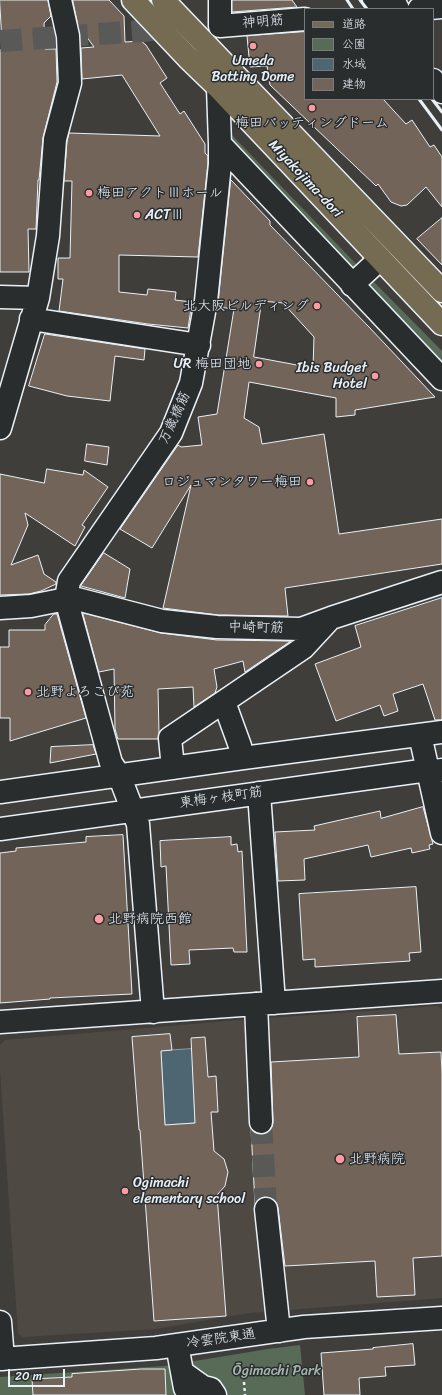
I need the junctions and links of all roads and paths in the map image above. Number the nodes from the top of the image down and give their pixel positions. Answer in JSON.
{"nodes":[{"id":1,"x":60,"y":0,"type":"edge"},
{"id":2,"x":133,"y":0,"type":"edge"},
{"id":3,"x":163,"y":0,"type":"edge"},
{"id":4,"x":220,"y":0,"type":"edge"},
{"id":5,"x":442,"y":7,"type":"edge"},
{"id":6,"x":430,"y":8,"type":"edge"},
{"id":7,"x":304,"y":19,"type":"edge"},
{"id":8,"x":220,"y":26,"type":"junction"},
{"id":9,"x":203,"y":43,"type":"junction"},
{"id":10,"x":188,"y":58,"type":"junction"},
{"id":11,"x":434,"y":81,"type":"edge"},
{"id":12,"x":218,"y":87,"type":"junction"},
{"id":13,"x":442,"y":92,"type":"edge"},
{"id":14,"x":220,"y":144,"type":"junction"},
{"id":15,"x":380,"y":259,"type":"junction"},
{"id":16,"x":352,"y":285,"type":"junction"},
{"id":17,"x":442,"y":291,"type":"edge"},
{"id":18,"x":0,"y":297,"type":"edge"},
{"id":19,"x":38,"y":298,"type":"junction"},
{"id":20,"x":31,"y":319,"type":"junction"},
{"id":21,"x":442,"y":324,"type":"edge"},
{"id":22,"x":199,"y":345,"type":"junction"},
{"id":23,"x":442,"y":379,"type":"edge"},
{"id":24,"x":0,"y":428,"type":"edge"},
{"id":25,"x":442,"y":582,"type":"edge"},
{"id":26,"x":66,"y":599,"type":"junction"},
{"id":27,"x":0,"y":608,"type":"edge"},
{"id":28,"x":331,"y":618,"type":"junction"},
{"id":29,"x":224,"y":702,"type":"junction"},
{"id":30,"x":442,"y":732,"type":"edge"},
{"id":31,"x":420,"y":735,"type":"junction"},
{"id":32,"x":243,"y":758,"type":"junction"},
{"id":33,"x":173,"y":768,"type":"junction"},
{"id":34,"x":435,"y":770,"type":"edge"},
{"id":35,"x":119,"y":775,"type":"junction"},
{"id":36,"x":0,"y":792,"type":"edge"},
{"id":37,"x":259,"y":793,"type":"junction"},
{"id":38,"x":134,"y":811,"type":"junction"},
{"id":39,"x":0,"y":829,"type":"edge"},
{"id":40,"x":442,"y":833,"type":"edge"},
{"id":41,"x":442,"y":991,"type":"edge"},
{"id":42,"x":265,"y":1004,"type":"junction"},
{"id":43,"x":152,"y":1012,"type":"junction"},
{"id":44,"x":0,"y":1022,"type":"edge"},
{"id":45,"x":261,"y":1122,"type":"tunnel mouth"},
{"id":46,"x":266,"y":1209,"type":"tunnel mouth"},
{"id":47,"x":442,"y":1318,"type":"edge"},
{"id":48,"x":0,"y":1322,"type":"edge"},
{"id":49,"x":279,"y":1330,"type":"junction"},
{"id":50,"x":177,"y":1345,"type":"junction"},
{"id":51,"x":1,"y":1359,"type":"edge"},
{"id":52,"x":182,"y":1372,"type":"junction"},
{"id":53,"x":244,"y":1382,"type":"dead end"},
{"id":54,"x":190,"y":1395,"type":"edge"},
{"id":55,"x":215,"y":1395,"type":"edge"},
{"id":56,"x":245,"y":1395,"type":"edge"}],
"edges":[{"from":1,"to":19,"type":"street"},
{"from":2,"to":10,"type":"main road","name":"Miyakojima-dori"},
{"from":3,"to":9,"type":"main road","name":"Miyakojima-dori"},
{"from":4,"to":8,"type":"street"},
{"from":5,"to":6,"type":"street"},
{"from":7,"to":8,"type":"street","name":"神明筋"},
{"from":8,"to":9,"type":"street"},
{"from":9,"to":10,"type":"street"},
{"from":9,"to":17,"type":"main road","name":"Miyakojima-dori"},
{"from":10,"to":12,"type":"main road","name":"Miyakojima-dori"},
{"from":11,"to":13,"type":"street"},
{"from":12,"to":14,"type":"street","name":"万歳橋筋"},
{"from":12,"to":15,"type":"main road","name":"Miyakojima-dori"},
{"from":14,"to":16,"type":"street"},
{"from":14,"to":22,"type":"street","name":"万歳橋筋"},
{"from":15,"to":16,"type":"street"},
{"from":15,"to":21,"type":"main road","name":"Miyakojima-dori"},
{"from":16,"to":23,"type":"street"},
{"from":18,"to":19,"type":"street"},
{"from":19,"to":20,"type":"street"},
{"from":20,"to":22,"type":"street"},
{"from":20,"to":24,"type":"street"},
{"from":22,"to":26,"type":"street","name":"万歳橋筋"},
{"from":25,"to":28,"type":"street","name":"中崎町筋"},
{"from":26,"to":27,"type":"street"},
{"from":26,"to":28,"type":"street","name":"中崎町筋"},
{"from":26,"to":35,"type":"street"},
{"from":28,"to":29,"type":"street"},
{"from":29,"to":32,"type":"street"},
{"from":29,"to":33,"type":"street"},
{"from":30,"to":31,"type":"street"},
{"from":31,"to":32,"type":"street"},
{"from":31,"to":34,"type":"street"},
{"from":32,"to":33,"type":"street"},
{"from":33,"to":35,"type":"street"},
{"from":34,"to":37,"type":"street","name":"東梅ヶ枝町筋"},
{"from":34,"to":40,"type":"street"},
{"from":35,"to":36,"type":"street"},
{"from":35,"to":38,"type":"street"},
{"from":37,"to":38,"type":"street","name":"東梅ヶ枝町筋"},
{"from":37,"to":42,"type":"street"},
{"from":38,"to":39,"type":"street","name":"東梅ヶ枝町筋"},
{"from":38,"to":43,"type":"street"},
{"from":41,"to":42,"type":"street"},
{"from":42,"to":43,"type":"street"},
{"from":42,"to":45,"type":"street"},
{"from":43,"to":44,"type":"street"},
{"from":46,"to":49,"type":"street"},
{"from":47,"to":49,"type":"street","name":"冷雲院東通"},
{"from":48,"to":51,"type":"street"},
{"from":49,"to":50,"type":"street","name":"冷雲院東通"},
{"from":50,"to":51,"type":"street","name":"冷雲院東通"},
{"from":50,"to":52,"type":"street"},
{"from":52,"to":54,"type":"street"},
{"from":52,"to":55,"type":"street"},
{"from":53,"to":56,"type":"path"}]}
